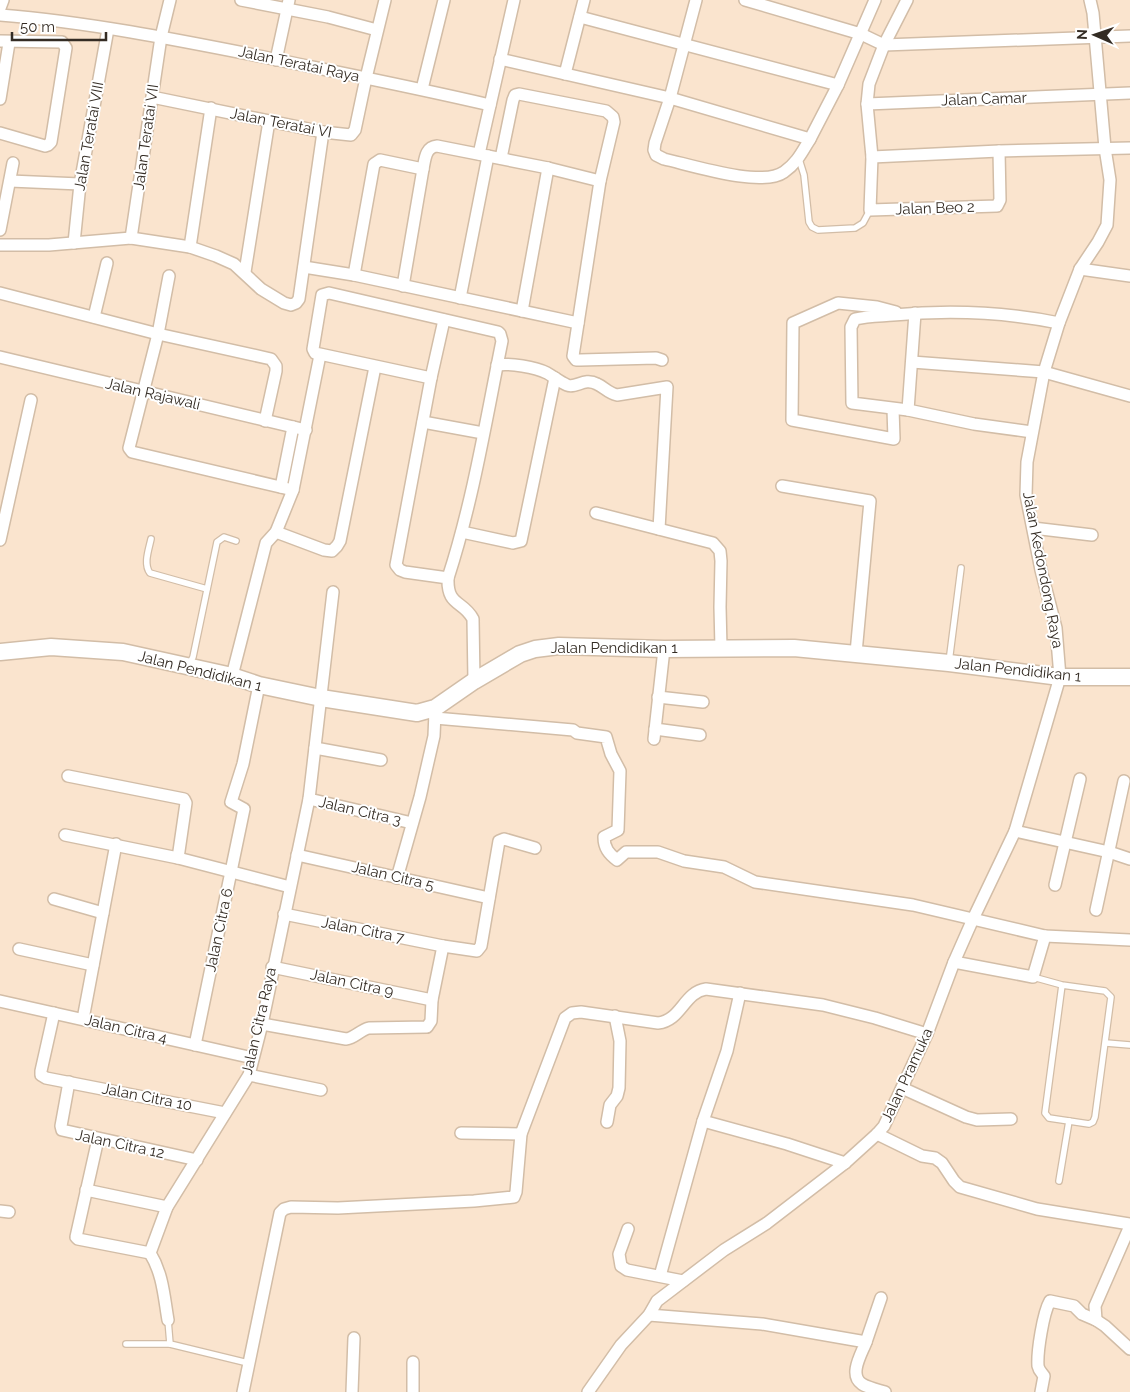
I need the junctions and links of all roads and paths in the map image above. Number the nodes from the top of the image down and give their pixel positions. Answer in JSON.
{"nodes":[{"id":1,"x":3,"y":0,"type":"edge"},
{"id":2,"x":170,"y":0,"type":"edge"},
{"id":3,"x":241,"y":0,"type":"edge"},
{"id":4,"x":385,"y":0,"type":"edge"},
{"id":5,"x":444,"y":0,"type":"edge"},
{"id":6,"x":514,"y":0,"type":"edge"},
{"id":7,"x":584,"y":0,"type":"edge"},
{"id":8,"x":696,"y":0,"type":"edge"},
{"id":9,"x":745,"y":0,"type":"edge"},
{"id":10,"x":875,"y":0,"type":"edge"},
{"id":11,"x":907,"y":0,"type":"edge"},
{"id":12,"x":1090,"y":0,"type":"edge"},
{"id":13,"x":288,"y":5,"type":"edge"},
{"id":14,"x":0,"y":8,"type":"edge"},
{"id":15,"x":0,"y":15,"type":"edge"},
{"id":16,"x":580,"y":17,"type":"junction"},
{"id":17,"x":108,"y":29,"type":"junction"},
{"id":18,"x":378,"y":30,"type":"junction"},
{"id":19,"x":861,"y":34,"type":"junction"},
{"id":20,"x":1130,"y":36,"type":"edge"},
{"id":21,"x":161,"y":37,"type":"junction"},
{"id":22,"x":1095,"y":38,"type":"junction"},
{"id":23,"x":4,"y":42,"type":"edge"},
{"id":24,"x":684,"y":45,"type":"junction"},
{"id":25,"x":884,"y":45,"type":"junction"},
{"id":26,"x":500,"y":59,"type":"junction"},
{"id":27,"x":276,"y":60,"type":"junction"},
{"id":28,"x":565,"y":74,"type":"junction"},
{"id":29,"x":366,"y":78,"type":"junction"},
{"id":30,"x":838,"y":85,"type":"junction"},
{"id":31,"x":422,"y":89,"type":"junction"},
{"id":32,"x":1130,"y":93,"type":"edge"},
{"id":33,"x":1100,"y":94,"type":"junction"},
{"id":34,"x":0,"y":97,"type":"edge"},
{"id":35,"x":152,"y":97,"type":"junction"},
{"id":36,"x":670,"y":98,"type":"junction"},
{"id":37,"x":867,"y":104,"type":"junction"},
{"id":38,"x":490,"y":105,"type":"junction"},
{"id":39,"x":211,"y":108,"type":"junction"},
{"id":40,"x":269,"y":121,"type":"junction"},
{"id":41,"x":323,"y":132,"type":"junction"},
{"id":42,"x":0,"y":133,"type":"edge"},
{"id":43,"x":810,"y":139,"type":"junction"},
{"id":44,"x":1105,"y":148,"type":"junction"},
{"id":45,"x":1130,"y":148,"type":"edge"},
{"id":46,"x":999,"y":150,"type":"junction"},
{"id":47,"x":483,"y":155,"type":"junction"},
{"id":48,"x":872,"y":157,"type":"junction"},
{"id":49,"x":501,"y":158,"type":"junction"},
{"id":50,"x":799,"y":159,"type":"junction"},
{"id":51,"x":13,"y":163,"type":"dead end"},
{"id":52,"x":548,"y":168,"type":"junction"},
{"id":53,"x":423,"y":169,"type":"junction"},
{"id":54,"x":10,"y":181,"type":"junction"},
{"id":55,"x":600,"y":181,"type":"junction"},
{"id":56,"x":80,"y":184,"type":"junction"},
{"id":57,"x":870,"y":210,"type":"junction"},
{"id":58,"x":0,"y":230,"type":"edge"},
{"id":59,"x":131,"y":238,"type":"junction"},
{"id":60,"x":74,"y":243,"type":"junction"},
{"id":61,"x":0,"y":245,"type":"edge"},
{"id":62,"x":190,"y":247,"type":"junction"},
{"id":63,"x":107,"y":263,"type":"dead end"},
{"id":64,"x":304,"y":267,"type":"junction"},
{"id":65,"x":1080,"y":269,"type":"junction"},
{"id":66,"x":245,"y":272,"type":"junction"},
{"id":67,"x":354,"y":275,"type":"junction"},
{"id":68,"x":170,"y":276,"type":"dead end"},
{"id":69,"x":1130,"y":276,"type":"edge"},
{"id":70,"x":403,"y":286,"type":"junction"},
{"id":71,"x":0,"y":293,"type":"edge"},
{"id":72,"x":460,"y":298,"type":"junction"},
{"id":73,"x":522,"y":311,"type":"junction"},
{"id":74,"x":909,"y":313,"type":"junction"},
{"id":75,"x":94,"y":317,"type":"junction"},
{"id":76,"x":444,"y":320,"type":"junction"},
{"id":77,"x":578,"y":323,"type":"junction"},
{"id":78,"x":1059,"y":324,"type":"junction"},
{"id":79,"x":158,"y":334,"type":"junction"},
{"id":80,"x":320,"y":355,"type":"junction"},
{"id":81,"x":0,"y":357,"type":"edge"},
{"id":82,"x":662,"y":360,"type":"dead end"},
{"id":83,"x":912,"y":362,"type":"junction"},
{"id":84,"x":497,"y":365,"type":"junction"},
{"id":85,"x":375,"y":367,"type":"junction"},
{"id":86,"x":1044,"y":372,"type":"junction"},
{"id":87,"x":431,"y":378,"type":"junction"},
{"id":88,"x":555,"y":378,"type":"junction"},
{"id":89,"x":144,"y":391,"type":"junction"},
{"id":90,"x":1130,"y":396,"type":"edge"},
{"id":91,"x":31,"y":400,"type":"dead end"},
{"id":92,"x":893,"y":409,"type":"junction"},
{"id":93,"x":908,"y":410,"type":"junction"},
{"id":94,"x":266,"y":421,"type":"junction"},
{"id":95,"x":423,"y":422,"type":"junction"},
{"id":96,"x":293,"y":428,"type":"junction"},
{"id":97,"x":306,"y":430,"type":"junction"},
{"id":98,"x":1032,"y":432,"type":"junction"},
{"id":99,"x":483,"y":434,"type":"junction"},
{"id":100,"x":782,"y":486,"type":"dead end"},
{"id":101,"x":287,"y":489,"type":"junction"},
{"id":102,"x":596,"y":513,"type":"dead end"},
{"id":103,"x":1033,"y":528,"type":"junction"},
{"id":104,"x":658,"y":529,"type":"junction"},
{"id":105,"x":276,"y":532,"type":"junction"},
{"id":106,"x":462,"y":532,"type":"junction"},
{"id":107,"x":1092,"y":535,"type":"dead end"},
{"id":108,"x":151,"y":539,"type":"dead end"},
{"id":109,"x":0,"y":540,"type":"edge"},
{"id":110,"x":236,"y":541,"type":"dead end"},
{"id":111,"x":961,"y":568,"type":"dead end"},
{"id":112,"x":448,"y":578,"type":"junction"},
{"id":113,"x":207,"y":589,"type":"junction"},
{"id":114,"x":334,"y":592,"type":"dead end"},
{"id":115,"x":721,"y":648,"type":"junction"},
{"id":116,"x":664,"y":649,"type":"junction"},
{"id":117,"x":0,"y":652,"type":"edge"},
{"id":118,"x":856,"y":653,"type":"junction"},
{"id":119,"x":949,"y":663,"type":"junction"},
{"id":120,"x":189,"y":666,"type":"junction"},
{"id":121,"x":232,"y":676,"type":"junction"},
{"id":122,"x":1060,"y":677,"type":"junction"},
{"id":123,"x":1130,"y":677,"type":"edge"},
{"id":124,"x":474,"y":681,"type":"junction"},
{"id":125,"x":259,"y":685,"type":"junction"},
{"id":126,"x":658,"y":697,"type":"junction"},
{"id":127,"x":321,"y":698,"type":"junction"},
{"id":128,"x":703,"y":702,"type":"dead end"},
{"id":129,"x":435,"y":713,"type":"junction"},
{"id":130,"x":700,"y":735,"type":"dead end"},
{"id":131,"x":315,"y":748,"type":"junction"},
{"id":132,"x":381,"y":760,"type":"dead end"},
{"id":133,"x":68,"y":776,"type":"dead end"},
{"id":134,"x":1080,"y":779,"type":"dead end"},
{"id":135,"x":1124,"y":781,"type":"dead end"},
{"id":136,"x":309,"y":799,"type":"junction"},
{"id":137,"x":412,"y":823,"type":"junction"},
{"id":138,"x":1015,"y":831,"type":"junction"},
{"id":139,"x":64,"y":834,"type":"dead end"},
{"id":140,"x":1065,"y":843,"type":"junction"},
{"id":141,"x":116,"y":844,"type":"junction"},
{"id":142,"x":535,"y":848,"type":"dead end"},
{"id":143,"x":1109,"y":852,"type":"junction"},
{"id":144,"x":298,"y":855,"type":"junction"},
{"id":145,"x":178,"y":858,"type":"junction"},
{"id":146,"x":1130,"y":859,"type":"edge"},
{"id":147,"x":231,"y":872,"type":"junction"},
{"id":148,"x":397,"y":878,"type":"junction"},
{"id":149,"x":1055,"y":885,"type":"dead end"},
{"id":150,"x":290,"y":887,"type":"junction"},
{"id":151,"x":489,"y":898,"type":"junction"},
{"id":152,"x":54,"y":900,"type":"dead end"},
{"id":153,"x":1096,"y":910,"type":"dead end"},
{"id":154,"x":103,"y":913,"type":"junction"},
{"id":155,"x":284,"y":914,"type":"junction"},
{"id":156,"x":972,"y":919,"type":"junction"},
{"id":157,"x":1045,"y":936,"type":"junction"},
{"id":158,"x":1130,"y":940,"type":"edge"},
{"id":159,"x":443,"y":946,"type":"junction"},
{"id":160,"x":19,"y":949,"type":"dead end"},
{"id":161,"x":954,"y":962,"type":"junction"},
{"id":162,"x":93,"y":965,"type":"junction"},
{"id":163,"x":272,"y":967,"type":"junction"},
{"id":164,"x":1033,"y":977,"type":"junction"},
{"id":165,"x":1062,"y":985,"type":"junction"},
{"id":166,"x":740,"y":993,"type":"junction"},
{"id":167,"x":0,"y":1000,"type":"edge"},
{"id":168,"x":432,"y":1000,"type":"junction"},
{"id":169,"x":54,"y":1013,"type":"junction"},
{"id":170,"x":616,"y":1016,"type":"junction"},
{"id":171,"x":83,"y":1019,"type":"junction"},
{"id":172,"x":262,"y":1024,"type":"junction"},
{"id":173,"x":927,"y":1034,"type":"junction"},
{"id":174,"x":1106,"y":1043,"type":"junction"},
{"id":175,"x":195,"y":1044,"type":"junction"},
{"id":176,"x":1130,"y":1045,"type":"edge"},
{"id":177,"x":253,"y":1058,"type":"junction"},
{"id":178,"x":249,"y":1075,"type":"junction"},
{"id":179,"x":69,"y":1082,"type":"junction"},
{"id":180,"x":902,"y":1088,"type":"junction"},
{"id":181,"x":321,"y":1090,"type":"dead end"},
{"id":182,"x":225,"y":1112,"type":"junction"},
{"id":183,"x":1011,"y":1119,"type":"dead end"},
{"id":184,"x":703,"y":1121,"type":"junction"},
{"id":185,"x":1069,"y":1121,"type":"junction"},
{"id":186,"x":607,"y":1122,"type":"dead end"},
{"id":187,"x":461,"y":1133,"type":"dead end"},
{"id":188,"x":521,"y":1134,"type":"junction"},
{"id":189,"x":877,"y":1134,"type":"junction"},
{"id":190,"x":98,"y":1139,"type":"junction"},
{"id":191,"x":197,"y":1160,"type":"junction"},
{"id":192,"x":845,"y":1163,"type":"junction"},
{"id":193,"x":1059,"y":1181,"type":"dead end"},
{"id":194,"x":86,"y":1190,"type":"junction"},
{"id":195,"x":167,"y":1207,"type":"junction"},
{"id":196,"x":1130,"y":1225,"type":"edge"},
{"id":197,"x":628,"y":1229,"type":"dead end"},
{"id":198,"x":150,"y":1253,"type":"junction"},
{"id":199,"x":660,"y":1276,"type":"junction"},
{"id":200,"x":683,"y":1281,"type":"junction"},
{"id":201,"x":881,"y":1298,"type":"dead end"},
{"id":202,"x":649,"y":1316,"type":"junction"},
{"id":203,"x":168,"y":1320,"type":"joint"},
{"id":204,"x":1096,"y":1320,"type":"junction"},
{"id":205,"x":354,"y":1338,"type":"dead end"},
{"id":206,"x":866,"y":1342,"type":"junction"},
{"id":207,"x":126,"y":1344,"type":"dead end"},
{"id":208,"x":170,"y":1344,"type":"junction"},
{"id":209,"x":1130,"y":1349,"type":"edge"},
{"id":210,"x":413,"y":1362,"type":"dead end"},
{"id":211,"x":248,"y":1363,"type":"junction"},
{"id":212,"x":870,"y":1390,"type":"edge"},
{"id":213,"x":242,"y":1392,"type":"edge"},
{"id":214,"x":352,"y":1392,"type":"edge"},
{"id":215,"x":413,"y":1392,"type":"edge"},
{"id":216,"x":588,"y":1392,"type":"edge"},
{"id":217,"x":885,"y":1392,"type":"edge"},
{"id":218,"x":1041,"y":1392,"type":"edge"}],
"edges":[{"from":1,"to":14,"type":"street"},
{"from":2,"to":21,"type":"street","name":"Jalan Teratai VII"},
{"from":3,"to":13,"type":"street"},
{"from":4,"to":18,"type":"street"},
{"from":5,"to":31,"type":"street"},
{"from":6,"to":26,"type":"street"},
{"from":7,"to":16,"type":"street"},
{"from":8,"to":24,"type":"street"},
{"from":9,"to":19,"type":"street"},
{"from":10,"to":19,"type":"street"},
{"from":11,"to":25,"type":"street"},
{"from":12,"to":22,"type":"street","name":"Jalan Kedondong Raya"},
{"from":13,"to":18,"type":"street"},
{"from":13,"to":27,"type":"street"},
{"from":15,"to":17,"type":"street","name":"Jalan Teratai Raya"},
{"from":16,"to":24,"type":"street"},
{"from":16,"to":28,"type":"street"},
{"from":17,"to":21,"type":"street","name":"Jalan Teratai Raya"},
{"from":17,"to":56,"type":"street","name":"Jalan Teratai VIII"},
{"from":18,"to":29,"type":"street"},
{"from":19,"to":25,"type":"street"},
{"from":19,"to":30,"type":"street"},
{"from":20,"to":22,"type":"street"},
{"from":21,"to":27,"type":"street","name":"Jalan Teratai Raya"},
{"from":21,"to":35,"type":"street","name":"Jalan Teratai VII"},
{"from":22,"to":25,"type":"street"},
{"from":22,"to":33,"type":"street","name":"Jalan Kedondong Raya"},
{"from":23,"to":34,"type":"street"},
{"from":23,"to":42,"type":"street"},
{"from":24,"to":30,"type":"street"},
{"from":24,"to":36,"type":"street"},
{"from":25,"to":37,"type":"street"},
{"from":26,"to":28,"type":"street"},
{"from":26,"to":38,"type":"street"},
{"from":27,"to":29,"type":"street","name":"Jalan Teratai Raya"},
{"from":28,"to":36,"type":"street"},
{"from":29,"to":31,"type":"street","name":"Jalan Teratai Raya"},
{"from":29,"to":41,"type":"street","name":"Jalan Teratai VI"},
{"from":30,"to":43,"type":"street"},
{"from":31,"to":38,"type":"street","name":"Jalan Teratai Raya"},
{"from":32,"to":33,"type":"street","name":"Jalan Camar"},
{"from":33,"to":37,"type":"street","name":"Jalan Camar"},
{"from":33,"to":44,"type":"street","name":"Jalan Kedondong Raya"},
{"from":35,"to":39,"type":"street","name":"Jalan Teratai VI"},
{"from":35,"to":59,"type":"street","name":"Jalan Teratai VII"},
{"from":36,"to":43,"type":"street"},
{"from":36,"to":50,"type":"street"},
{"from":37,"to":48,"type":"street"},
{"from":38,"to":47,"type":"street"},
{"from":39,"to":40,"type":"street","name":"Jalan Teratai VI"},
{"from":39,"to":62,"type":"street"},
{"from":40,"to":41,"type":"street","name":"Jalan Teratai VI"},
{"from":40,"to":66,"type":"street"},
{"from":41,"to":64,"type":"street"},
{"from":43,"to":50,"type":"street"},
{"from":44,"to":45,"type":"street"},
{"from":44,"to":46,"type":"street"},
{"from":44,"to":65,"type":"street","name":"Jalan Kedondong Raya"},
{"from":46,"to":48,"type":"street"},
{"from":46,"to":57,"type":"street","name":"Jalan Beo 2"},
{"from":47,"to":49,"type":"street"},
{"from":47,"to":53,"type":"street"},
{"from":47,"to":72,"type":"street"},
{"from":48,"to":57,"type":"street"},
{"from":49,"to":52,"type":"street"},
{"from":49,"to":55,"type":"street"},
{"from":50,"to":57,"type":"lane"},
{"from":51,"to":54,"type":"street"},
{"from":52,"to":55,"type":"street"},
{"from":52,"to":73,"type":"street"},
{"from":53,"to":67,"type":"street"},
{"from":53,"to":70,"type":"street"},
{"from":54,"to":56,"type":"street"},
{"from":54,"to":58,"type":"street"},
{"from":55,"to":77,"type":"street"},
{"from":56,"to":60,"type":"street","name":"Jalan Teratai VIII"},
{"from":59,"to":60,"type":"street"},
{"from":59,"to":62,"type":"street"},
{"from":60,"to":61,"type":"street"},
{"from":62,"to":66,"type":"street"},
{"from":63,"to":75,"type":"street"},
{"from":64,"to":66,"type":"street"},
{"from":64,"to":67,"type":"street"},
{"from":65,"to":69,"type":"street"},
{"from":65,"to":78,"type":"street","name":"Jalan Kedondong Raya"},
{"from":67,"to":70,"type":"street"},
{"from":68,"to":79,"type":"street"},
{"from":70,"to":72,"type":"street"},
{"from":71,"to":75,"type":"street"},
{"from":72,"to":73,"type":"street"},
{"from":73,"to":77,"type":"street"},
{"from":74,"to":78,"type":"street"},
{"from":74,"to":83,"type":"street"},
{"from":74,"to":92,"type":"street"},
{"from":74,"to":92,"type":"street"},
{"from":75,"to":79,"type":"street"},
{"from":76,"to":80,"type":"street"},
{"from":76,"to":84,"type":"street"},
{"from":76,"to":87,"type":"street"},
{"from":77,"to":82,"type":"street"},
{"from":78,"to":86,"type":"street","name":"Jalan Kedondong Raya"},
{"from":79,"to":89,"type":"street"},
{"from":79,"to":94,"type":"street"},
{"from":80,"to":85,"type":"street"},
{"from":80,"to":97,"type":"street"},
{"from":81,"to":89,"type":"street","name":"Jalan Rajawali"},
{"from":83,"to":86,"type":"street"},
{"from":83,"to":93,"type":"street"},
{"from":84,"to":88,"type":"street"},
{"from":84,"to":99,"type":"street"},
{"from":85,"to":87,"type":"street"},
{"from":85,"to":105,"type":"street"},
{"from":86,"to":90,"type":"street"},
{"from":86,"to":98,"type":"street","name":"Jalan Kedondong Raya"},
{"from":87,"to":95,"type":"street"},
{"from":88,"to":104,"type":"street"},
{"from":88,"to":106,"type":"street"},
{"from":89,"to":94,"type":"street","name":"Jalan Rajawali"},
{"from":89,"to":101,"type":"street"},
{"from":91,"to":109,"type":"street"},
{"from":92,"to":93,"type":"street"},
{"from":93,"to":98,"type":"street"},
{"from":94,"to":96,"type":"street","name":"Jalan Rajawali"},
{"from":95,"to":99,"type":"street"},
{"from":95,"to":112,"type":"street"},
{"from":96,"to":97,"type":"street","name":"Jalan Rajawali"},
{"from":96,"to":101,"type":"street"},
{"from":97,"to":101,"type":"street"},
{"from":98,"to":103,"type":"street","name":"Jalan Kedondong Raya"},
{"from":99,"to":106,"type":"street"},
{"from":100,"to":118,"type":"street"},
{"from":101,"to":105,"type":"street"},
{"from":102,"to":104,"type":"street"},
{"from":103,"to":107,"type":"street"},
{"from":103,"to":122,"type":"street","name":"Jalan Kedondong Raya"},
{"from":104,"to":115,"type":"street"},
{"from":105,"to":121,"type":"street"},
{"from":106,"to":112,"type":"street"},
{"from":108,"to":113,"type":"lane"},
{"from":110,"to":113,"type":"lane"},
{"from":111,"to":119,"type":"lane"},
{"from":112,"to":124,"type":"street"},
{"from":113,"to":120,"type":"lane"},
{"from":114,"to":127,"type":"street","name":"Jalan Citra Raya"},
{"from":115,"to":116,"type":"street","name":"Jalan Pendidikan 1"},
{"from":115,"to":118,"type":"street","name":"Jalan Pendidikan 1"},
{"from":116,"to":124,"type":"street","name":"Jalan Pendidikan 1"},
{"from":116,"to":126,"type":"street"},
{"from":117,"to":120,"type":"street","name":"Jalan Pendidikan 1"},
{"from":118,"to":119,"type":"street","name":"Jalan Pendidikan 1"},
{"from":119,"to":122,"type":"street","name":"Jalan Pendidikan 1"},
{"from":120,"to":121,"type":"street","name":"Jalan Pendidikan 1"},
{"from":121,"to":125,"type":"street","name":"Jalan Pendidikan 1"},
{"from":122,"to":123,"type":"street","name":"Jalan Pendidikan 1"},
{"from":122,"to":138,"type":"street","name":"Jalan Pramuka"},
{"from":124,"to":129,"type":"street","name":"Jalan Pendidikan 1"},
{"from":125,"to":127,"type":"street","name":"Jalan Pendidikan 1"},
{"from":125,"to":147,"type":"street"},
{"from":126,"to":128,"type":"street"},
{"from":126,"to":130,"type":"street"},
{"from":127,"to":129,"type":"street","name":"Jalan Pendidikan 1"},
{"from":127,"to":131,"type":"street","name":"Jalan Citra Raya"},
{"from":129,"to":137,"type":"street"},
{"from":129,"to":156,"type":"street"},
{"from":131,"to":132,"type":"street"},
{"from":131,"to":136,"type":"street","name":"Jalan Citra Raya"},
{"from":133,"to":145,"type":"street"},
{"from":134,"to":140,"type":"street"},
{"from":135,"to":143,"type":"street"},
{"from":136,"to":137,"type":"street","name":"Jalan Citra 3"},
{"from":136,"to":144,"type":"street","name":"Jalan Citra Raya"},
{"from":137,"to":148,"type":"street"},
{"from":138,"to":140,"type":"street"},
{"from":138,"to":156,"type":"street","name":"Jalan Pramuka"},
{"from":139,"to":141,"type":"street","name":"Jalan Citra 6"},
{"from":140,"to":143,"type":"street"},
{"from":140,"to":149,"type":"street"},
{"from":141,"to":145,"type":"street","name":"Jalan Citra 6"},
{"from":141,"to":154,"type":"street"},
{"from":142,"to":151,"type":"street"},
{"from":143,"to":146,"type":"street"},
{"from":143,"to":153,"type":"street"},
{"from":144,"to":148,"type":"street","name":"Jalan Citra 5"},
{"from":144,"to":150,"type":"street","name":"Jalan Citra Raya"},
{"from":145,"to":147,"type":"street","name":"Jalan Citra 6"},
{"from":147,"to":150,"type":"street"},
{"from":147,"to":175,"type":"street","name":"Jalan Citra 6"},
{"from":148,"to":151,"type":"street","name":"Jalan Citra 5"},
{"from":150,"to":155,"type":"street","name":"Jalan Citra Raya"},
{"from":151,"to":159,"type":"street","name":"Jalan Citra 7"},
{"from":152,"to":154,"type":"street"},
{"from":154,"to":162,"type":"street"},
{"from":155,"to":159,"type":"street","name":"Jalan Citra 7"},
{"from":155,"to":163,"type":"street","name":"Jalan Citra Raya"},
{"from":156,"to":157,"type":"street"},
{"from":156,"to":161,"type":"street","name":"Jalan Pramuka"},
{"from":157,"to":158,"type":"street"},
{"from":157,"to":164,"type":"street"},
{"from":159,"to":168,"type":"street"},
{"from":160,"to":162,"type":"street"},
{"from":161,"to":164,"type":"street"},
{"from":161,"to":173,"type":"street","name":"Jalan Pramuka"},
{"from":162,"to":171,"type":"street"},
{"from":163,"to":168,"type":"street","name":"Jalan Citra 9"},
{"from":163,"to":172,"type":"street","name":"Jalan Citra Raya"},
{"from":164,"to":165,"type":"lane"},
{"from":165,"to":174,"type":"lane"},
{"from":165,"to":185,"type":"lane"},
{"from":166,"to":170,"type":"street"},
{"from":166,"to":173,"type":"street"},
{"from":166,"to":184,"type":"street"},
{"from":167,"to":169,"type":"street","name":"Jalan Citra 4"},
{"from":168,"to":172,"type":"street"},
{"from":169,"to":171,"type":"street","name":"Jalan Citra 4"},
{"from":169,"to":179,"type":"street","name":"Jalan Citra 10"},
{"from":170,"to":186,"type":"street"},
{"from":170,"to":188,"type":"street"},
{"from":171,"to":175,"type":"street","name":"Jalan Citra 4"},
{"from":172,"to":177,"type":"street","name":"Jalan Citra Raya"},
{"from":173,"to":180,"type":"street","name":"Jalan Pramuka"},
{"from":174,"to":176,"type":"lane"},
{"from":174,"to":185,"type":"lane"},
{"from":175,"to":177,"type":"street","name":"Jalan Citra 4"},
{"from":177,"to":178,"type":"street","name":"Jalan Citra Raya"},
{"from":178,"to":181,"type":"street"},
{"from":178,"to":182,"type":"street","name":"Jalan Citra Raya"},
{"from":179,"to":182,"type":"street","name":"Jalan Citra 10"},
{"from":179,"to":190,"type":"street","name":"Jalan Citra 12"},
{"from":180,"to":183,"type":"street"},
{"from":180,"to":189,"type":"street","name":"Jalan Pramuka"},
{"from":182,"to":191,"type":"street","name":"Jalan Citra Raya"},
{"from":184,"to":192,"type":"street"},
{"from":184,"to":199,"type":"street"},
{"from":185,"to":193,"type":"lane"},
{"from":187,"to":188,"type":"street"},
{"from":188,"to":211,"type":"street"},
{"from":189,"to":192,"type":"street","name":"Jalan Pramuka"},
{"from":189,"to":196,"type":"street"},
{"from":190,"to":191,"type":"street","name":"Jalan Citra 12"},
{"from":190,"to":194,"type":"street"},
{"from":191,"to":195,"type":"street","name":"Jalan Citra Raya"},
{"from":192,"to":200,"type":"street","name":"Jalan Pramuka"},
{"from":194,"to":195,"type":"street"},
{"from":194,"to":198,"type":"street"},
{"from":195,"to":198,"type":"street","name":"Jalan Citra Raya"},
{"from":196,"to":204,"type":"street"},
{"from":197,"to":199,"type":"street"},
{"from":198,"to":203,"type":"street"},
{"from":199,"to":200,"type":"street"},
{"from":200,"to":202,"type":"street","name":"Jalan Pramuka"},
{"from":201,"to":206,"type":"street"},
{"from":202,"to":206,"type":"street"},
{"from":202,"to":216,"type":"street","name":"Jalan Pramuka"},
{"from":203,"to":208,"type":"lane"},
{"from":204,"to":209,"type":"street"},
{"from":204,"to":218,"type":"street"},
{"from":205,"to":214,"type":"street"},
{"from":206,"to":212,"type":"street"},
{"from":207,"to":208,"type":"lane"},
{"from":208,"to":211,"type":"lane"},
{"from":210,"to":215,"type":"street"},
{"from":211,"to":213,"type":"street"},
{"from":212,"to":217,"type":"street"}]}
